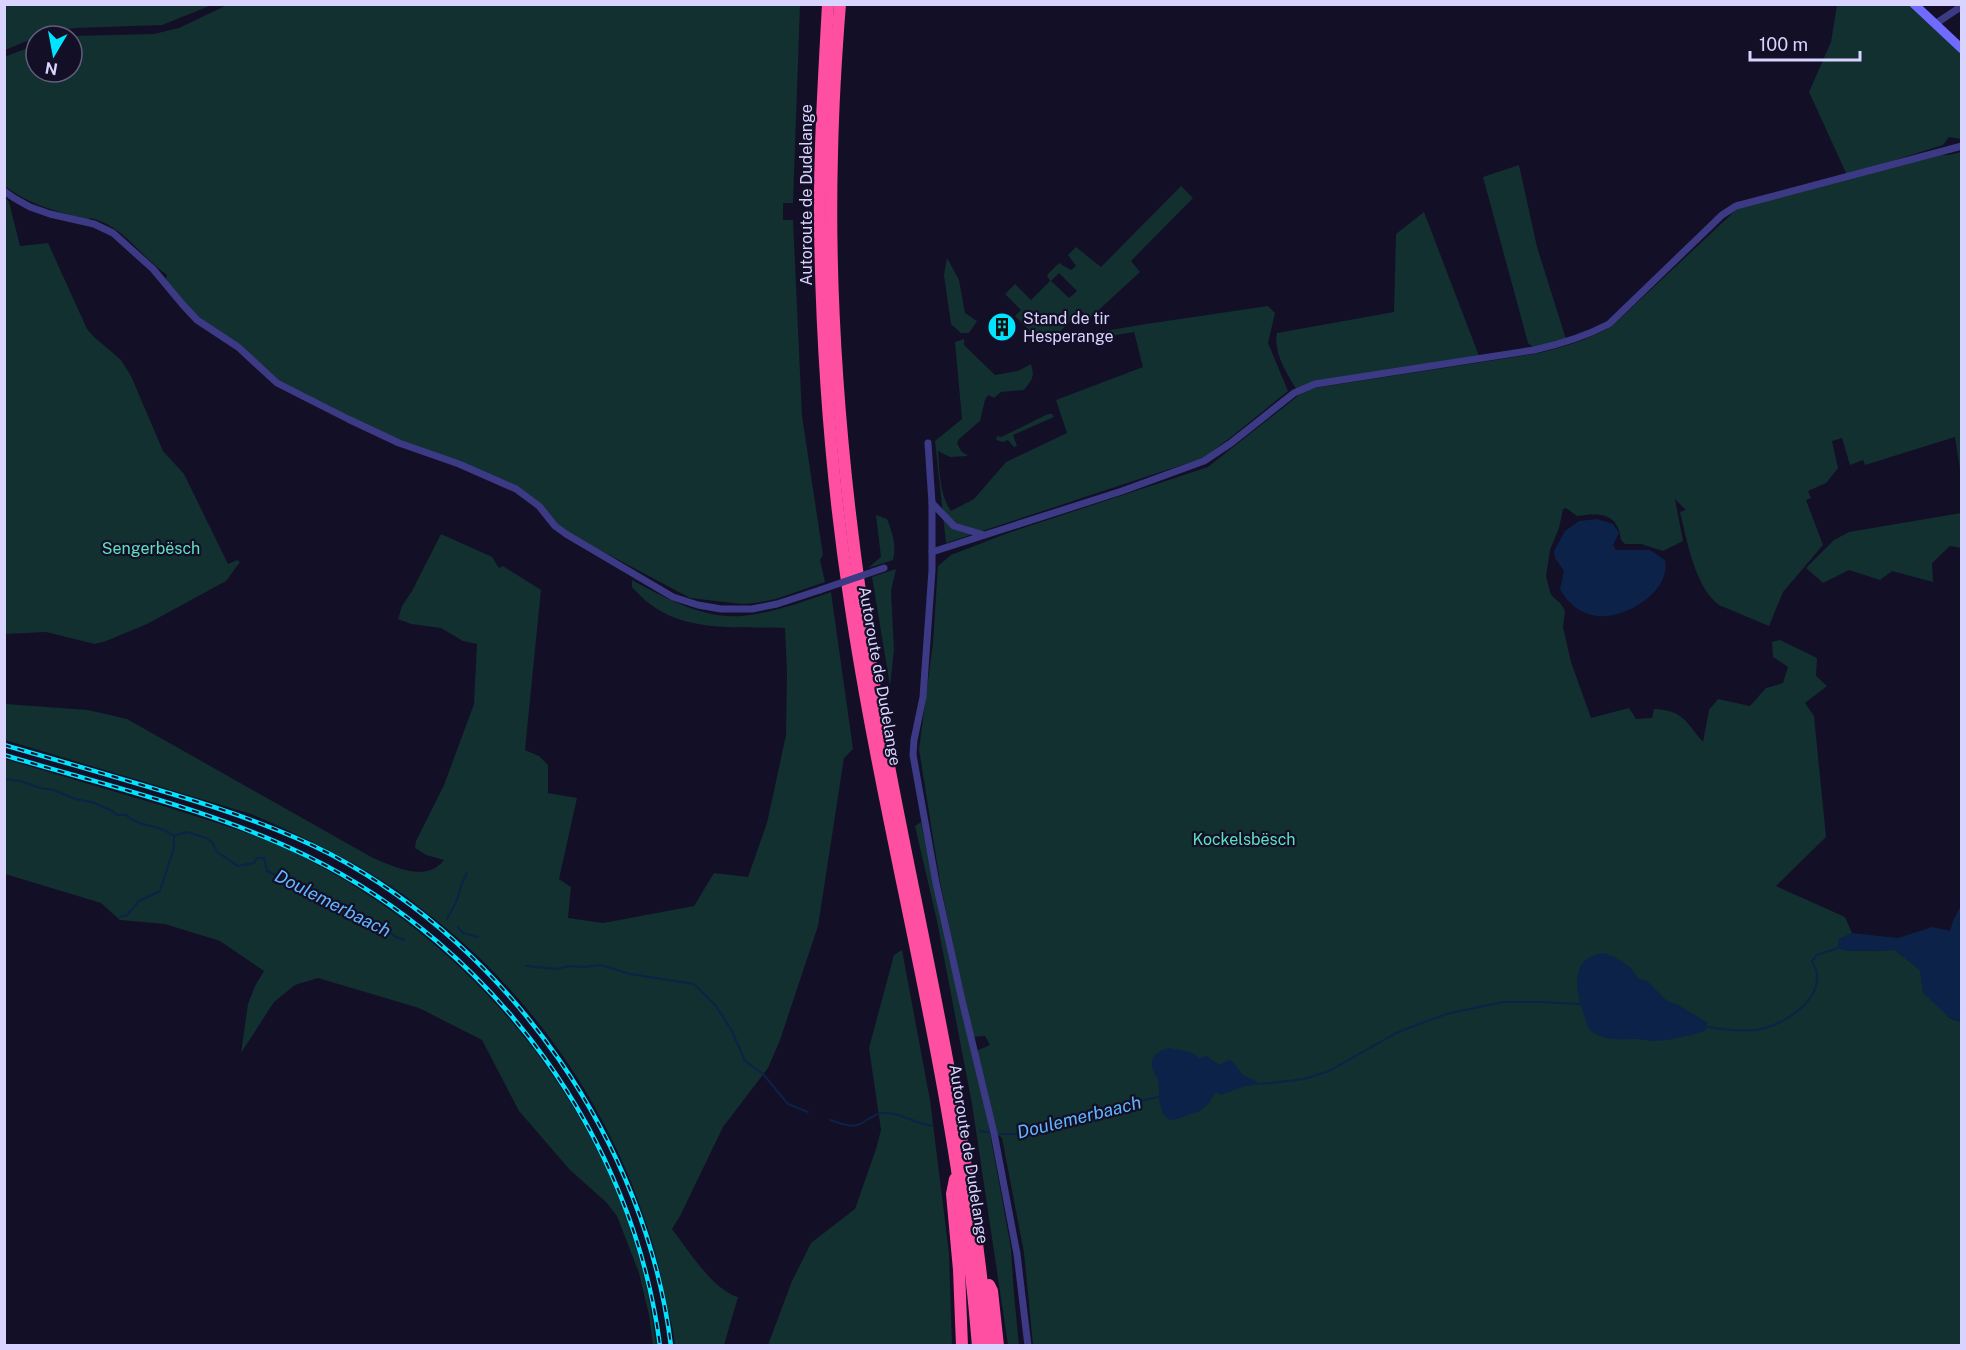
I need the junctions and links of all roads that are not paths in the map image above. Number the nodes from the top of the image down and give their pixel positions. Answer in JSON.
{"nodes":[{"id":1,"x":828,"y":4,"type":"edge"},
{"id":2,"x":840,"y":4,"type":"edge"},
{"id":3,"x":1914,"y":4,"type":"edge"},
{"id":4,"x":1962,"y":6,"type":"edge"},
{"id":5,"x":1935,"y":24,"type":"junction"},
{"id":6,"x":1962,"y":49,"type":"edge"},
{"id":7,"x":1962,"y":146,"type":"edge"},
{"id":8,"x":4,"y":191,"type":"edge"},
{"id":9,"x":928,"y":443,"type":"dead end"},
{"id":10,"x":932,"y":503,"type":"junction"},
{"id":11,"x":986,"y":535,"type":"junction"},
{"id":12,"x":932,"y":552,"type":"junction"},
{"id":13,"x":884,"y":568,"type":"dead end"},
{"id":14,"x":957,"y":1171,"type":"junction"},
{"id":15,"x":981,"y":1270,"type":"junction"},
{"id":16,"x":962,"y":1346,"type":"edge"},
{"id":17,"x":978,"y":1346,"type":"edge"},
{"id":18,"x":988,"y":1346,"type":"edge"},
{"id":19,"x":998,"y":1346,"type":"edge"},
{"id":20,"x":1028,"y":1346,"type":"edge"}],
"edges":[{"from":1,"to":14,"type":"highway","name":"Autoroute de Dudelange"},
{"from":2,"to":15,"type":"highway","name":"Autoroute de Dudelange"},
{"from":3,"to":5,"type":"main road"},
{"from":4,"to":5,"type":"street"},
{"from":5,"to":6,"type":"main road"},
{"from":7,"to":11,"type":"street"},
{"from":8,"to":13,"type":"street","bridge":true},
{"from":9,"to":10,"type":"street"},
{"from":10,"to":11,"type":"street"},
{"from":10,"to":12,"type":"street"},
{"from":11,"to":12,"type":"street"},
{"from":12,"to":20,"type":"street"},
{"from":14,"to":16,"type":"highway"},
{"from":14,"to":17,"type":"highway","name":"Autoroute de Dudelange"},
{"from":15,"to":18,"type":"highway","name":"Autoroute de Dudelange"},
{"from":15,"to":19,"type":"highway"}]}
